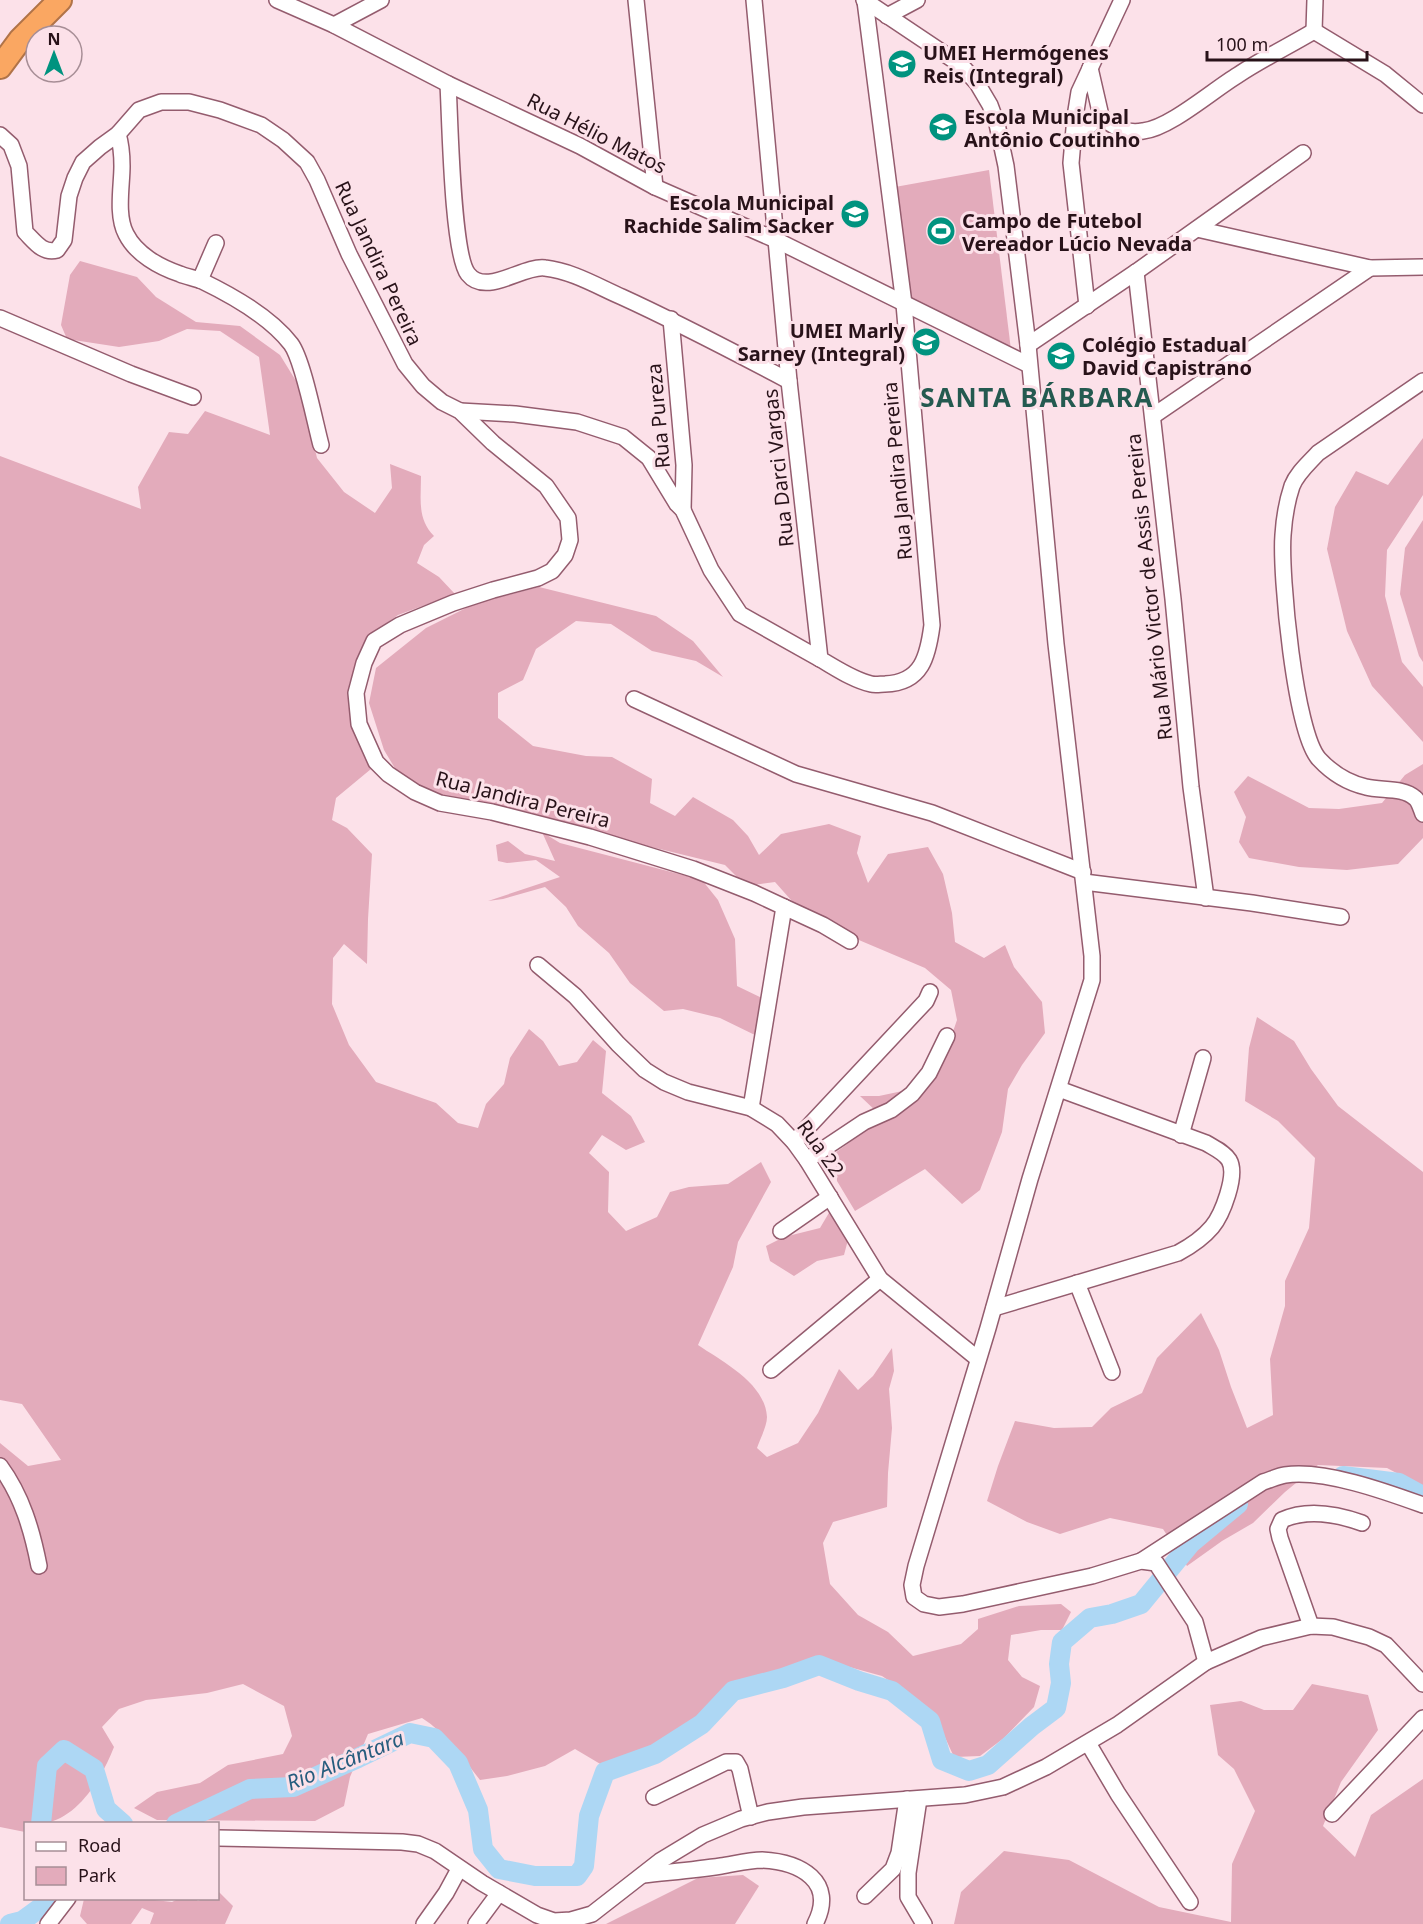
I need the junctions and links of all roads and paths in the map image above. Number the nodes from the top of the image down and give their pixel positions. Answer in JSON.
{"nodes":[{"id":1,"x":38,"y":0,"type":"edge"},
{"id":2,"x":60,"y":0,"type":"edge"},
{"id":3,"x":277,"y":0,"type":"edge"},
{"id":4,"x":381,"y":0,"type":"edge"},
{"id":5,"x":636,"y":0,"type":"edge"},
{"id":6,"x":754,"y":0,"type":"edge"},
{"id":7,"x":864,"y":0,"type":"edge"},
{"id":8,"x":917,"y":0,"type":"edge"},
{"id":9,"x":1122,"y":0,"type":"edge"},
{"id":10,"x":1315,"y":0,"type":"edge"},
{"id":11,"x":887,"y":16,"type":"junction"},
{"id":12,"x":334,"y":25,"type":"junction"},
{"id":13,"x":1314,"y":32,"type":"junction"},
{"id":14,"x":0,"y":42,"type":"edge"},
{"id":15,"x":0,"y":67,"type":"edge"},
{"id":16,"x":1090,"y":68,"type":"junction"},
{"id":17,"x":448,"y":84,"type":"junction"},
{"id":18,"x":1423,"y":105,"type":"edge"},
{"id":19,"x":1101,"y":116,"type":"junction"},
{"id":20,"x":118,"y":134,"type":"junction"},
{"id":21,"x":0,"y":135,"type":"edge"},
{"id":22,"x":1072,"y":140,"type":"junction"},
{"id":23,"x":1303,"y":153,"type":"dead end"},
{"id":24,"x":655,"y":186,"type":"junction"},
{"id":25,"x":1197,"y":229,"type":"junction"},
{"id":26,"x":778,"y":241,"type":"junction"},
{"id":27,"x":216,"y":243,"type":"dead end"},
{"id":28,"x":1423,"y":267,"type":"edge"},
{"id":29,"x":1370,"y":268,"type":"junction"},
{"id":30,"x":1136,"y":272,"type":"junction"},
{"id":31,"x":200,"y":280,"type":"junction"},
{"id":32,"x":904,"y":304,"type":"junction"},
{"id":33,"x":1087,"y":306,"type":"junction"},
{"id":34,"x":0,"y":318,"type":"edge"},
{"id":35,"x":670,"y":320,"type":"junction"},
{"id":36,"x":1028,"y":345,"type":"junction"},
{"id":37,"x":1029,"y":365,"type":"junction"},
{"id":38,"x":789,"y":381,"type":"junction"},
{"id":39,"x":1423,"y":381,"type":"edge"},
{"id":40,"x":193,"y":397,"type":"dead end"},
{"id":41,"x":460,"y":411,"type":"junction"},
{"id":42,"x":1153,"y":416,"type":"junction"},
{"id":43,"x":321,"y":446,"type":"dead end"},
{"id":44,"x":683,"y":510,"type":"junction"},
{"id":45,"x":820,"y":659,"type":"junction"},
{"id":46,"x":634,"y":699,"type":"dead end"},
{"id":47,"x":1423,"y":814,"type":"edge"},
{"id":48,"x":1084,"y":877,"type":"junction"},
{"id":49,"x":1206,"y":898,"type":"junction"},
{"id":50,"x":784,"y":907,"type":"junction"},
{"id":51,"x":1341,"y":917,"type":"dead end"},
{"id":52,"x":850,"y":941,"type":"dead end"},
{"id":53,"x":538,"y":965,"type":"dead end"},
{"id":54,"x":930,"y":992,"type":"dead end"},
{"id":55,"x":947,"y":1036,"type":"dead end"},
{"id":56,"x":1203,"y":1058,"type":"dead end"},
{"id":57,"x":1059,"y":1089,"type":"junction"},
{"id":58,"x":751,"y":1107,"type":"junction"},
{"id":59,"x":1181,"y":1136,"type":"junction"},
{"id":60,"x":794,"y":1142,"type":"junction"},
{"id":61,"x":807,"y":1160,"type":"junction"},
{"id":62,"x":830,"y":1197,"type":"junction"},
{"id":63,"x":781,"y":1230,"type":"dead end"},
{"id":64,"x":880,"y":1279,"type":"junction"},
{"id":65,"x":1077,"y":1283,"type":"junction"},
{"id":66,"x":994,"y":1308,"type":"junction"},
{"id":67,"x":978,"y":1359,"type":"junction"},
{"id":68,"x":771,"y":1370,"type":"dead end"},
{"id":69,"x":1112,"y":1372,"type":"dead end"},
{"id":70,"x":0,"y":1466,"type":"edge"},
{"id":71,"x":1423,"y":1505,"type":"edge"},
{"id":72,"x":1362,"y":1523,"type":"dead end"},
{"id":73,"x":39,"y":1566,"type":"dead end"},
{"id":74,"x":1157,"y":1570,"type":"junction"},
{"id":75,"x":1311,"y":1626,"type":"junction"},
{"id":76,"x":1206,"y":1662,"type":"junction"},
{"id":77,"x":1423,"y":1684,"type":"edge"},
{"id":78,"x":1423,"y":1718,"type":"edge"},
{"id":79,"x":1088,"y":1743,"type":"junction"},
{"id":80,"x":654,"y":1797,"type":"dead end"},
{"id":81,"x":913,"y":1799,"type":"junction"},
{"id":82,"x":1332,"y":1814,"type":"dead end"},
{"id":83,"x":751,"y":1817,"type":"junction"},
{"id":84,"x":219,"y":1838,"type":"edge"},
{"id":85,"x":459,"y":1869,"type":"junction"},
{"id":86,"x":643,"y":1875,"type":"junction"},
{"id":87,"x":499,"y":1893,"type":"junction"},
{"id":88,"x":866,"y":1896,"type":"dead end"},
{"id":89,"x":67,"y":1900,"type":"edge"},
{"id":90,"x":1190,"y":1902,"type":"dead end"},
{"id":91,"x":48,"y":1924,"type":"edge"},
{"id":92,"x":424,"y":1924,"type":"edge"},
{"id":93,"x":476,"y":1924,"type":"edge"},
{"id":94,"x":815,"y":1924,"type":"edge"},
{"id":95,"x":924,"y":1924,"type":"edge"}],
"edges":[{"from":1,"to":14,"type":"highway"},
{"from":2,"to":15,"type":"highway"},
{"from":3,"to":12,"type":"street","name":"Rua Hélio Matos"},
{"from":4,"to":12,"type":"street"},
{"from":5,"to":24,"type":"street"},
{"from":6,"to":26,"type":"street","name":"Rua Darci Vargas"},
{"from":7,"to":11,"type":"street"},
{"from":7,"to":32,"type":"street","name":"Rua Jandira Pereira"},
{"from":8,"to":11,"type":"street"},
{"from":9,"to":16,"type":"street"},
{"from":10,"to":13,"type":"street"},
{"from":11,"to":36,"type":"street"},
{"from":12,"to":17,"type":"street","name":"Rua Hélio Matos"},
{"from":13,"to":18,"type":"street"},
{"from":13,"to":19,"type":"street"},
{"from":16,"to":19,"type":"street"},
{"from":16,"to":22,"type":"street"},
{"from":17,"to":24,"type":"street","name":"Rua Hélio Matos"},
{"from":17,"to":35,"type":"street"},
{"from":19,"to":22,"type":"street"},
{"from":20,"to":21,"type":"street","name":"Rua Jandira Pereira"},
{"from":20,"to":31,"type":"street"},
{"from":20,"to":41,"type":"street","name":"Rua Jandira Pereira"},
{"from":22,"to":33,"type":"street"},
{"from":23,"to":25,"type":"street"},
{"from":24,"to":26,"type":"street","name":"Rua Hélio Matos"},
{"from":25,"to":29,"type":"street"},
{"from":25,"to":30,"type":"street"},
{"from":26,"to":32,"type":"street","name":"Rua Hélio Matos"},
{"from":26,"to":38,"type":"street","name":"Rua Darci Vargas"},
{"from":27,"to":31,"type":"street"},
{"from":28,"to":29,"type":"street"},
{"from":29,"to":42,"type":"street"},
{"from":30,"to":33,"type":"street"},
{"from":30,"to":42,"type":"street","name":"Rua Mário Victor de Assis Pereira"},
{"from":31,"to":43,"type":"street"},
{"from":32,"to":37,"type":"street","name":"Rua Hélio Matos"},
{"from":32,"to":45,"type":"street","name":"Rua Jandira Pereira"},
{"from":33,"to":36,"type":"street"},
{"from":34,"to":40,"type":"street"},
{"from":35,"to":38,"type":"street"},
{"from":35,"to":44,"type":"street","name":"Rua Pureza"},
{"from":36,"to":37,"type":"street"},
{"from":37,"to":48,"type":"street"},
{"from":38,"to":45,"type":"street","name":"Rua Darci Vargas"},
{"from":39,"to":47,"type":"street"},
{"from":41,"to":44,"type":"street"},
{"from":41,"to":50,"type":"street","name":"Rua Jandira Pereira"},
{"from":42,"to":49,"type":"street","name":"Rua Mário Victor de Assis Pereira"},
{"from":44,"to":45,"type":"street"},
{"from":46,"to":48,"type":"street"},
{"from":48,"to":49,"type":"street"},
{"from":48,"to":57,"type":"street"},
{"from":49,"to":51,"type":"street"},
{"from":50,"to":52,"type":"street","name":"Rua Jandira Pereira"},
{"from":50,"to":58,"type":"street"},
{"from":53,"to":58,"type":"street","name":"Rua 22"},
{"from":54,"to":60,"type":"street"},
{"from":55,"to":61,"type":"street"},
{"from":56,"to":59,"type":"street"},
{"from":57,"to":59,"type":"street"},
{"from":57,"to":66,"type":"street"},
{"from":58,"to":60,"type":"street","name":"Rua 22"},
{"from":59,"to":65,"type":"street"},
{"from":60,"to":61,"type":"street","name":"Rua 22"},
{"from":61,"to":62,"type":"street","name":"Rua 22"},
{"from":62,"to":63,"type":"street"},
{"from":62,"to":64,"type":"street","name":"Rua 22"},
{"from":64,"to":67,"type":"street","name":"Rua 22"},
{"from":64,"to":68,"type":"street"},
{"from":65,"to":66,"type":"street"},
{"from":65,"to":69,"type":"street"},
{"from":66,"to":67,"type":"street"},
{"from":67,"to":74,"type":"street"},
{"from":70,"to":73,"type":"street"},
{"from":71,"to":74,"type":"street"},
{"from":72,"to":75,"type":"street"},
{"from":74,"to":76,"type":"street"},
{"from":75,"to":76,"type":"street"},
{"from":75,"to":77,"type":"street"},
{"from":76,"to":79,"type":"street"},
{"from":78,"to":82,"type":"street"},
{"from":79,"to":81,"type":"street"},
{"from":79,"to":90,"type":"street"},
{"from":80,"to":83,"type":"street"},
{"from":81,"to":83,"type":"street"},
{"from":81,"to":88,"type":"street"},
{"from":81,"to":95,"type":"street"},
{"from":83,"to":86,"type":"street"},
{"from":84,"to":85,"type":"street"},
{"from":85,"to":87,"type":"street"},
{"from":85,"to":92,"type":"street"},
{"from":86,"to":87,"type":"street"},
{"from":86,"to":94,"type":"street"},
{"from":87,"to":93,"type":"street"},
{"from":89,"to":91,"type":"street"}]}
